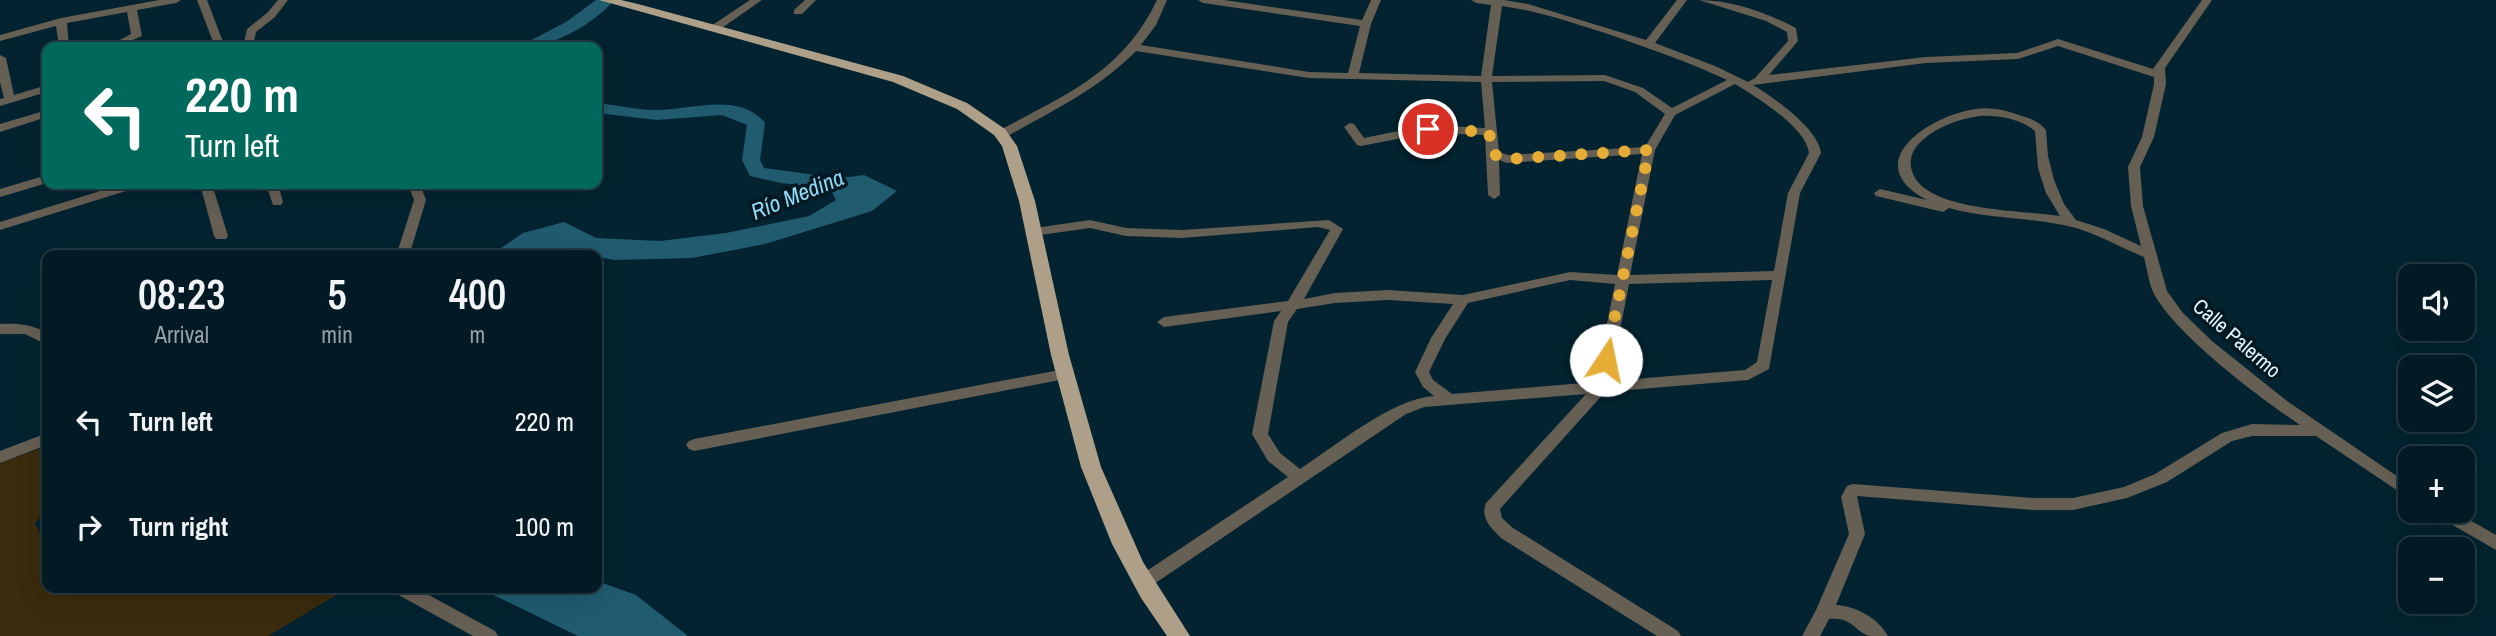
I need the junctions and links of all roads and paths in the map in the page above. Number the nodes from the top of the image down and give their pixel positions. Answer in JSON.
{"nodes":[{"id":1,"x":176,"y":0,"type":"edge"},
{"id":2,"x":202,"y":0,"type":"edge"},
{"id":3,"x":283,"y":0,"type":"edge"},
{"id":4,"x":606,"y":0,"type":"edge"},
{"id":5,"x":757,"y":0,"type":"edge"},
{"id":6,"x":811,"y":0,"type":"edge"},
{"id":7,"x":1162,"y":0,"type":"edge"},
{"id":8,"x":1203,"y":0,"type":"edge"},
{"id":9,"x":1376,"y":0,"type":"edge"},
{"id":10,"x":1476,"y":0,"type":"edge"},
{"id":11,"x":1682,"y":0,"type":"edge"},
{"id":12,"x":1704,"y":0,"type":"edge"},
{"id":13,"x":1497,"y":1,"type":"edge"},
{"id":14,"x":2203,"y":1,"type":"edge"},
{"id":15,"x":131,"y":7,"type":"junction"},
{"id":16,"x":799,"y":12,"type":"dead end"},
{"id":17,"x":61,"y":21,"type":"junction"},
{"id":18,"x":1366,"y":24,"type":"junction"},
{"id":19,"x":715,"y":29,"type":"junction"},
{"id":20,"x":0,"y":38,"type":"edge"},
{"id":21,"x":63,"y":42,"type":"edge"},
{"id":22,"x":121,"y":42,"type":"dead end"},
{"id":23,"x":218,"y":42,"type":"edge"},
{"id":24,"x":249,"y":42,"type":"edge"},
{"id":25,"x":1649,"y":43,"type":"junction"},
{"id":26,"x":1136,"y":48,"type":"junction"},
{"id":27,"x":0,"y":58,"type":"edge"},
{"id":28,"x":2160,"y":75,"type":"junction"},
{"id":29,"x":1352,"y":77,"type":"junction"},
{"id":30,"x":1486,"y":79,"type":"junction"},
{"id":31,"x":1759,"y":80,"type":"junction"},
{"id":32,"x":1740,"y":83,"type":"junction"},
{"id":33,"x":42,"y":90,"type":"edge"},
{"id":34,"x":5,"y":102,"type":"edge"},
{"id":35,"x":1671,"y":113,"type":"junction"},
{"id":36,"x":42,"y":115,"type":"edge"},
{"id":37,"x":1350,"y":127,"type":"dead end"},
{"id":38,"x":0,"y":128,"type":"edge"},
{"id":39,"x":1489,"y":132,"type":"junction"},
{"id":40,"x":1002,"y":134,"type":"junction"},
{"id":41,"x":1649,"y":150,"type":"junction"},
{"id":42,"x":1493,"y":154,"type":"junction"},
{"id":43,"x":42,"y":180,"type":"edge"},
{"id":44,"x":119,"y":189,"type":"edge"},
{"id":45,"x":207,"y":189,"type":"edge"},
{"id":46,"x":273,"y":189,"type":"edge"},
{"id":47,"x":416,"y":189,"type":"edge"},
{"id":48,"x":0,"y":193,"type":"edge"},
{"id":49,"x":1880,"y":193,"type":"dead end"},
{"id":50,"x":1494,"y":195,"type":"dead end"},
{"id":51,"x":276,"y":202,"type":"dead end"},
{"id":52,"x":1966,"y":211,"type":"junction"},
{"id":53,"x":2071,"y":222,"type":"junction"},
{"id":54,"x":0,"y":226,"type":"edge"},
{"id":55,"x":1032,"y":232,"type":"junction"},
{"id":56,"x":221,"y":236,"type":"dead end"},
{"id":57,"x":404,"y":250,"type":"edge"},
{"id":58,"x":2148,"y":254,"type":"junction"},
{"id":59,"x":1779,"y":275,"type":"junction"},
{"id":60,"x":1620,"y":281,"type":"junction"},
{"id":61,"x":1463,"y":300,"type":"junction"},
{"id":62,"x":1293,"y":305,"type":"junction"},
{"id":63,"x":1164,"y":322,"type":"dead end"},
{"id":64,"x":0,"y":329,"type":"edge"},
{"id":65,"x":42,"y":335,"type":"edge"},
{"id":66,"x":1065,"y":374,"type":"junction"},
{"id":67,"x":1601,"y":387,"type":"junction"},
{"id":68,"x":1448,"y":398,"type":"junction"},
{"id":69,"x":2316,"y":431,"type":"junction"},
{"id":70,"x":42,"y":441,"type":"edge"},
{"id":71,"x":694,"y":445,"type":"dead end"},
{"id":72,"x":0,"y":457,"type":"edge"},
{"id":73,"x":1300,"y":478,"type":"junction"},
{"id":74,"x":2398,"y":485,"type":"edge"},
{"id":75,"x":2462,"y":523,"type":"edge"},
{"id":76,"x":2496,"y":543,"type":"edge"},
{"id":77,"x":1142,"y":583,"type":"junction"},
{"id":78,"x":410,"y":593,"type":"edge"},
{"id":79,"x":1824,"y":612,"type":"junction"},
{"id":80,"x":489,"y":636,"type":"edge"},
{"id":81,"x":1179,"y":636,"type":"edge"},
{"id":82,"x":1672,"y":636,"type":"edge"},
{"id":83,"x":1811,"y":636,"type":"edge"},
{"id":84,"x":1879,"y":636,"type":"edge"}],
"edges":[{"from":1,"to":15,"type":"street"},
{"from":2,"to":23,"type":"street"},
{"from":3,"to":24,"type":"street"},
{"from":4,"to":19,"type":"main road"},
{"from":5,"to":19,"type":"street"},
{"from":6,"to":16,"type":"street"},
{"from":7,"to":26,"type":"street"},
{"from":8,"to":18,"type":"street"},
{"from":9,"to":18,"type":"street"},
{"from":10,"to":13,"type":"street"},
{"from":11,"to":25,"type":"street"},
{"from":12,"to":31,"type":"street"},
{"from":13,"to":25,"type":"street"},
{"from":13,"to":30,"type":"street"},
{"from":14,"to":28,"type":"street","name":"Calle Palermo"},
{"from":15,"to":17,"type":"street"},
{"from":15,"to":22,"type":"street"},
{"from":17,"to":20,"type":"street"},
{"from":17,"to":21,"type":"street"},
{"from":18,"to":29,"type":"street"},
{"from":19,"to":40,"type":"main road"},
{"from":25,"to":32,"type":"street"},
{"from":26,"to":29,"type":"street"},
{"from":26,"to":40,"type":"street"},
{"from":27,"to":34,"type":"street"},
{"from":28,"to":31,"type":"street"},
{"from":28,"to":58,"type":"street","name":"Calle Palermo"},
{"from":29,"to":30,"type":"street"},
{"from":30,"to":35,"type":"street"},
{"from":30,"to":39,"type":"street"},
{"from":31,"to":32,"type":"street"},
{"from":32,"to":35,"type":"street"},
{"from":32,"to":59,"type":"street"},
{"from":33,"to":34,"type":"street"},
{"from":35,"to":41,"type":"street"},
{"from":36,"to":38,"type":"street"},
{"from":37,"to":39,"type":"street"},
{"from":39,"to":42,"type":"street"},
{"from":40,"to":55,"type":"main road"},
{"from":41,"to":42,"type":"street"},
{"from":41,"to":60,"type":"street"},
{"from":42,"to":50,"type":"street"},
{"from":43,"to":48,"type":"street"},
{"from":44,"to":54,"type":"street"},
{"from":45,"to":56,"type":"street"},
{"from":46,"to":51,"type":"street"},
{"from":47,"to":57,"type":"street"},
{"from":49,"to":52,"type":"street"},
{"from":52,"to":53,"type":"street"},
{"from":52,"to":53,"type":"street"},
{"from":53,"to":58,"type":"street"},
{"from":55,"to":62,"type":"street"},
{"from":55,"to":66,"type":"main road"},
{"from":58,"to":69,"type":"street","name":"Calle Palermo"},
{"from":59,"to":60,"type":"street"},
{"from":59,"to":67,"type":"street"},
{"from":60,"to":61,"type":"street"},
{"from":60,"to":67,"type":"street"},
{"from":61,"to":62,"type":"street"},
{"from":61,"to":68,"type":"street"},
{"from":62,"to":63,"type":"street"},
{"from":62,"to":73,"type":"street"},
{"from":64,"to":65,"type":"street"},
{"from":66,"to":71,"type":"street"},
{"from":66,"to":77,"type":"main road"},
{"from":67,"to":68,"type":"street"},
{"from":67,"to":82,"type":"street"},
{"from":68,"to":73,"type":"street"},
{"from":69,"to":74,"type":"street","name":"Calle Palermo"},
{"from":69,"to":79,"type":"street"},
{"from":70,"to":72,"type":"street"},
{"from":73,"to":77,"type":"street"},
{"from":75,"to":76,"type":"street"},
{"from":77,"to":81,"type":"main road"},
{"from":78,"to":80,"type":"street"},
{"from":79,"to":83,"type":"street"},
{"from":79,"to":84,"type":"street"}]}
